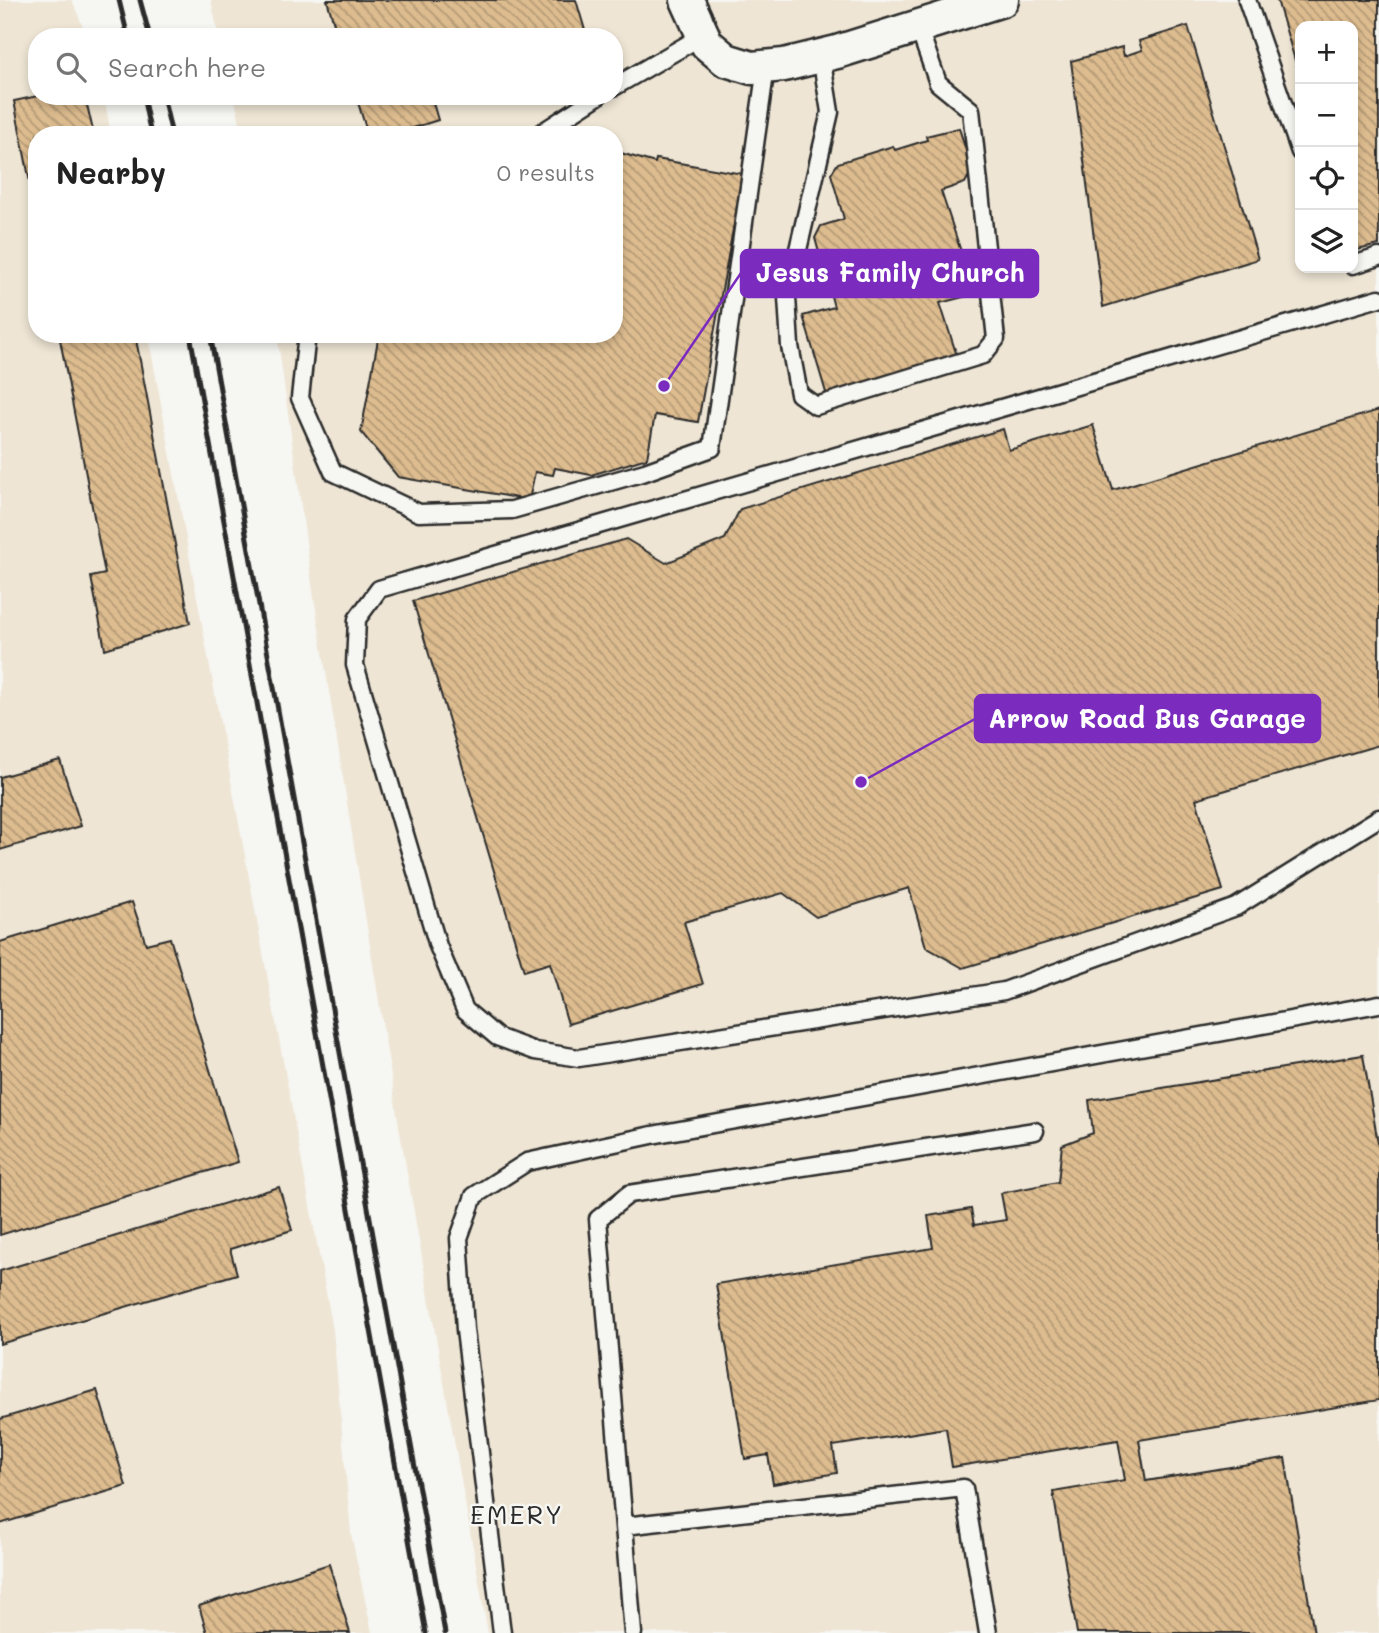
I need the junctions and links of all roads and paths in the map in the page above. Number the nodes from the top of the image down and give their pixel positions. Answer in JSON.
{"nodes":[{"id":1,"x":687,"y":0,"type":"edge"},
{"id":2,"x":1002,"y":0,"type":"edge"},
{"id":3,"x":1247,"y":0,"type":"edge"},
{"id":4,"x":918,"y":26,"type":"junction"},
{"id":5,"x":702,"y":36,"type":"junction"},
{"id":6,"x":821,"y":56,"type":"junction"},
{"id":7,"x":766,"y":67,"type":"junction"},
{"id":8,"x":623,"y":82,"type":"edge"},
{"id":9,"x":584,"y":105,"type":"edge"},
{"id":10,"x":552,"y":126,"type":"edge"},
{"id":11,"x":1298,"y":147,"type":"edge"},
{"id":12,"x":1379,"y":257,"type":"edge"},
{"id":13,"x":1358,"y":263,"type":"edge"},
{"id":14,"x":1379,"y":298,"type":"edge"},
{"id":15,"x":306,"y":343,"type":"edge"},
{"id":16,"x":1379,"y":818,"type":"edge"},
{"id":17,"x":1379,"y":1004,"type":"edge"},
{"id":18,"x":1035,"y":1131,"type":"dead end"},
{"id":19,"x":624,"y":1526,"type":"junction"},
{"id":20,"x":502,"y":1633,"type":"edge"},
{"id":21,"x":633,"y":1633,"type":"edge"},
{"id":22,"x":988,"y":1633,"type":"edge"}],
"edges":[{"from":1,"to":5,"type":"street"},
{"from":2,"to":4,"type":"street"},
{"from":3,"to":11,"type":"lane"},
{"from":4,"to":6,"type":"street"},
{"from":4,"to":6,"type":"lane"},
{"from":5,"to":7,"type":"street"},
{"from":5,"to":8,"type":"lane"},
{"from":6,"to":7,"type":"street"},
{"from":7,"to":15,"type":"lane"},
{"from":9,"to":10,"type":"lane"},
{"from":12,"to":13,"type":"lane"},
{"from":14,"to":16,"type":"lane"},
{"from":17,"to":20,"type":"lane"},
{"from":18,"to":19,"type":"lane"},
{"from":19,"to":21,"type":"lane"},
{"from":19,"to":22,"type":"lane"}]}
